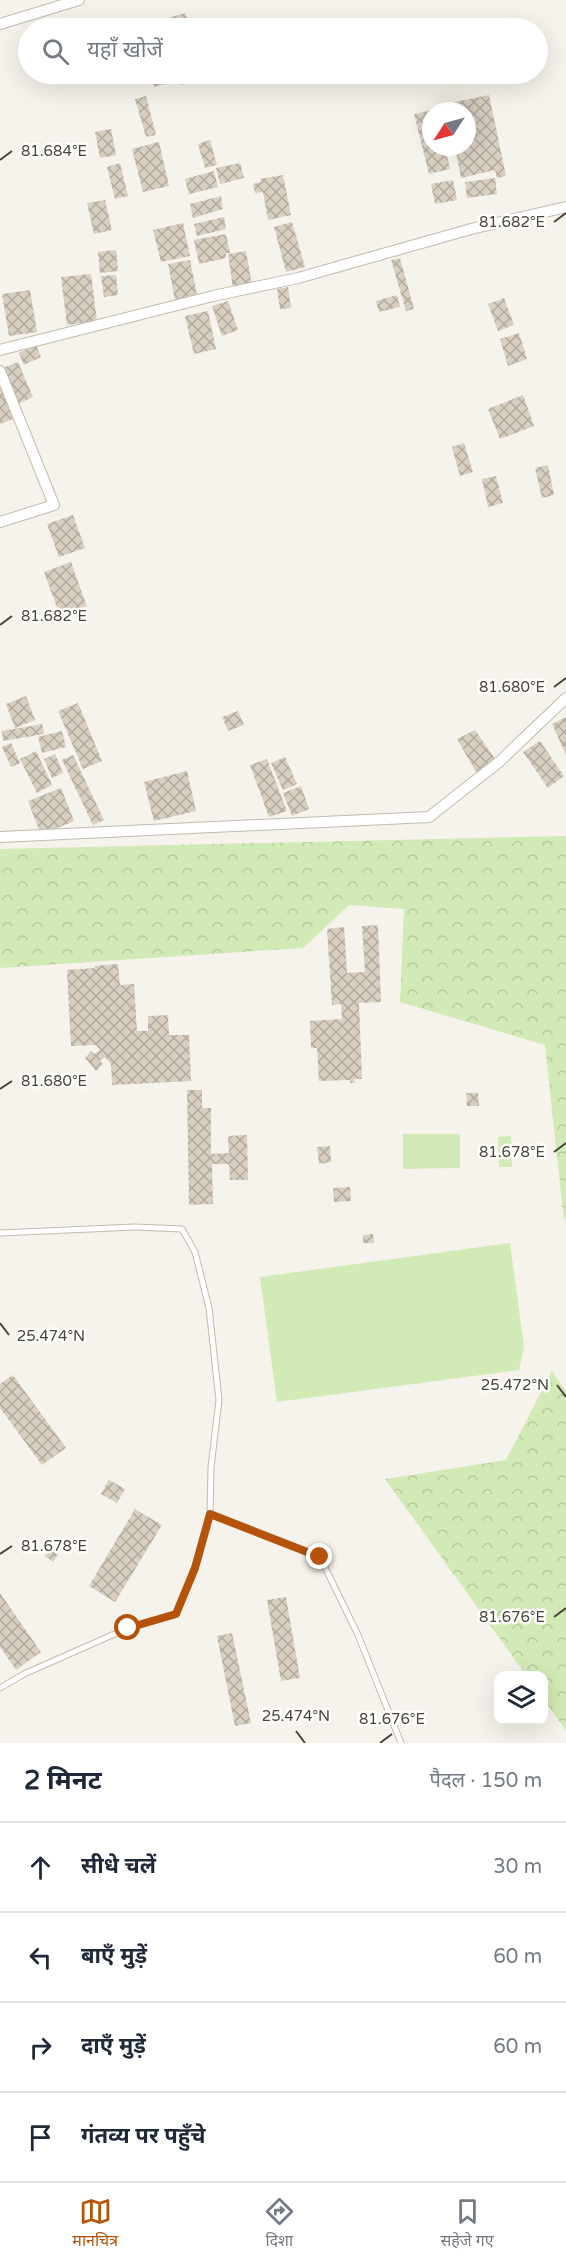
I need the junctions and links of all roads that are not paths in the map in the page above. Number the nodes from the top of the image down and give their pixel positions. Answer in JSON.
{"nodes":[{"id":1,"x":79,"y":0,"type":"edge"},
{"id":2,"x":20,"y":18,"type":"edge"},
{"id":3,"x":18,"y":19,"type":"edge"},
{"id":4,"x":0,"y":24,"type":"edge"},
{"id":5,"x":566,"y":207,"type":"edge"},
{"id":6,"x":0,"y":350,"type":"edge"},
{"id":7,"x":0,"y":371,"type":"edge"},
{"id":8,"x":0,"y":522,"type":"edge"},
{"id":9,"x":566,"y":698,"type":"edge"},
{"id":10,"x":0,"y":837,"type":"edge"},
{"id":11,"x":0,"y":1233,"type":"edge"},
{"id":12,"x":210,"y":1514,"type":"junction"},
{"id":13,"x":0,"y":1688,"type":"edge"},
{"id":14,"x":401,"y":1743,"type":"edge"}],
"edges":[{"from":1,"to":2,"type":"street"},
{"from":3,"to":4,"type":"street"},
{"from":5,"to":6,"type":"street"},
{"from":7,"to":8,"type":"street"},
{"from":9,"to":10,"type":"street"},
{"from":11,"to":12,"type":"lane"},
{"from":12,"to":13,"type":"lane"},
{"from":12,"to":14,"type":"lane"}]}
